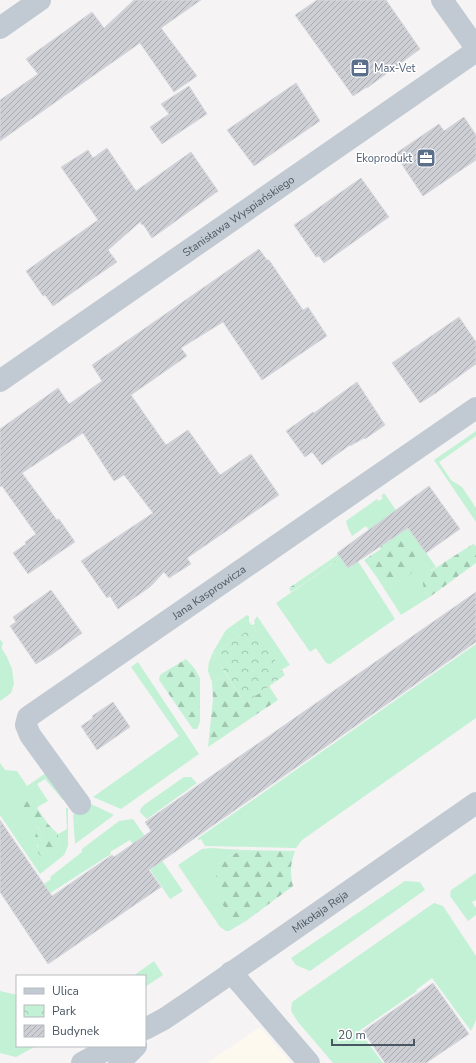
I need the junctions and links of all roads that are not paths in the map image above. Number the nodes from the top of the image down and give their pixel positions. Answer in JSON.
{"nodes":[{"id":1,"x":40,"y":0,"type":"edge"},
{"id":2,"x":442,"y":0,"type":"edge"},
{"id":3,"x":0,"y":28,"type":"edge"},
{"id":4,"x":476,"y":50,"type":"edge"},
{"id":5,"x":0,"y":381,"type":"edge"},
{"id":6,"x":476,"y":408,"type":"edge"},
{"id":7,"x":476,"y":803,"type":"edge"},
{"id":8,"x":80,"y":804,"type":"dead end"},
{"id":9,"x":231,"y":972,"type":"junction"},
{"id":10,"x":164,"y":1018,"type":"junction"},
{"id":11,"x":146,"y":1028,"type":"edge"},
{"id":12,"x":146,"y":1036,"type":"edge"},
{"id":13,"x":112,"y":1047,"type":"edge"},
{"id":14,"x":135,"y":1047,"type":"edge"},
{"id":15,"x":82,"y":1063,"type":"edge"},
{"id":16,"x":119,"y":1063,"type":"edge"},
{"id":17,"x":310,"y":1063,"type":"edge"}],
"edges":[{"from":1,"to":3,"type":"street"},
{"from":2,"to":4,"type":"street"},
{"from":4,"to":5,"type":"street","name":"Stanisława Wyspiańskiego"},
{"from":6,"to":8,"type":"street","name":"Jana Kasprowicza"},
{"from":7,"to":9,"type":"street","name":"Mikołaja Reja"},
{"from":9,"to":10,"type":"street","name":"Mikołaja Reja"},
{"from":9,"to":17,"type":"street"},
{"from":10,"to":11,"type":"street","name":"Mikołaja Reja"},
{"from":10,"to":12,"type":"street","name":"Mikołaja Reja"},
{"from":13,"to":15,"type":"street"},
{"from":14,"to":16,"type":"street"}]}
